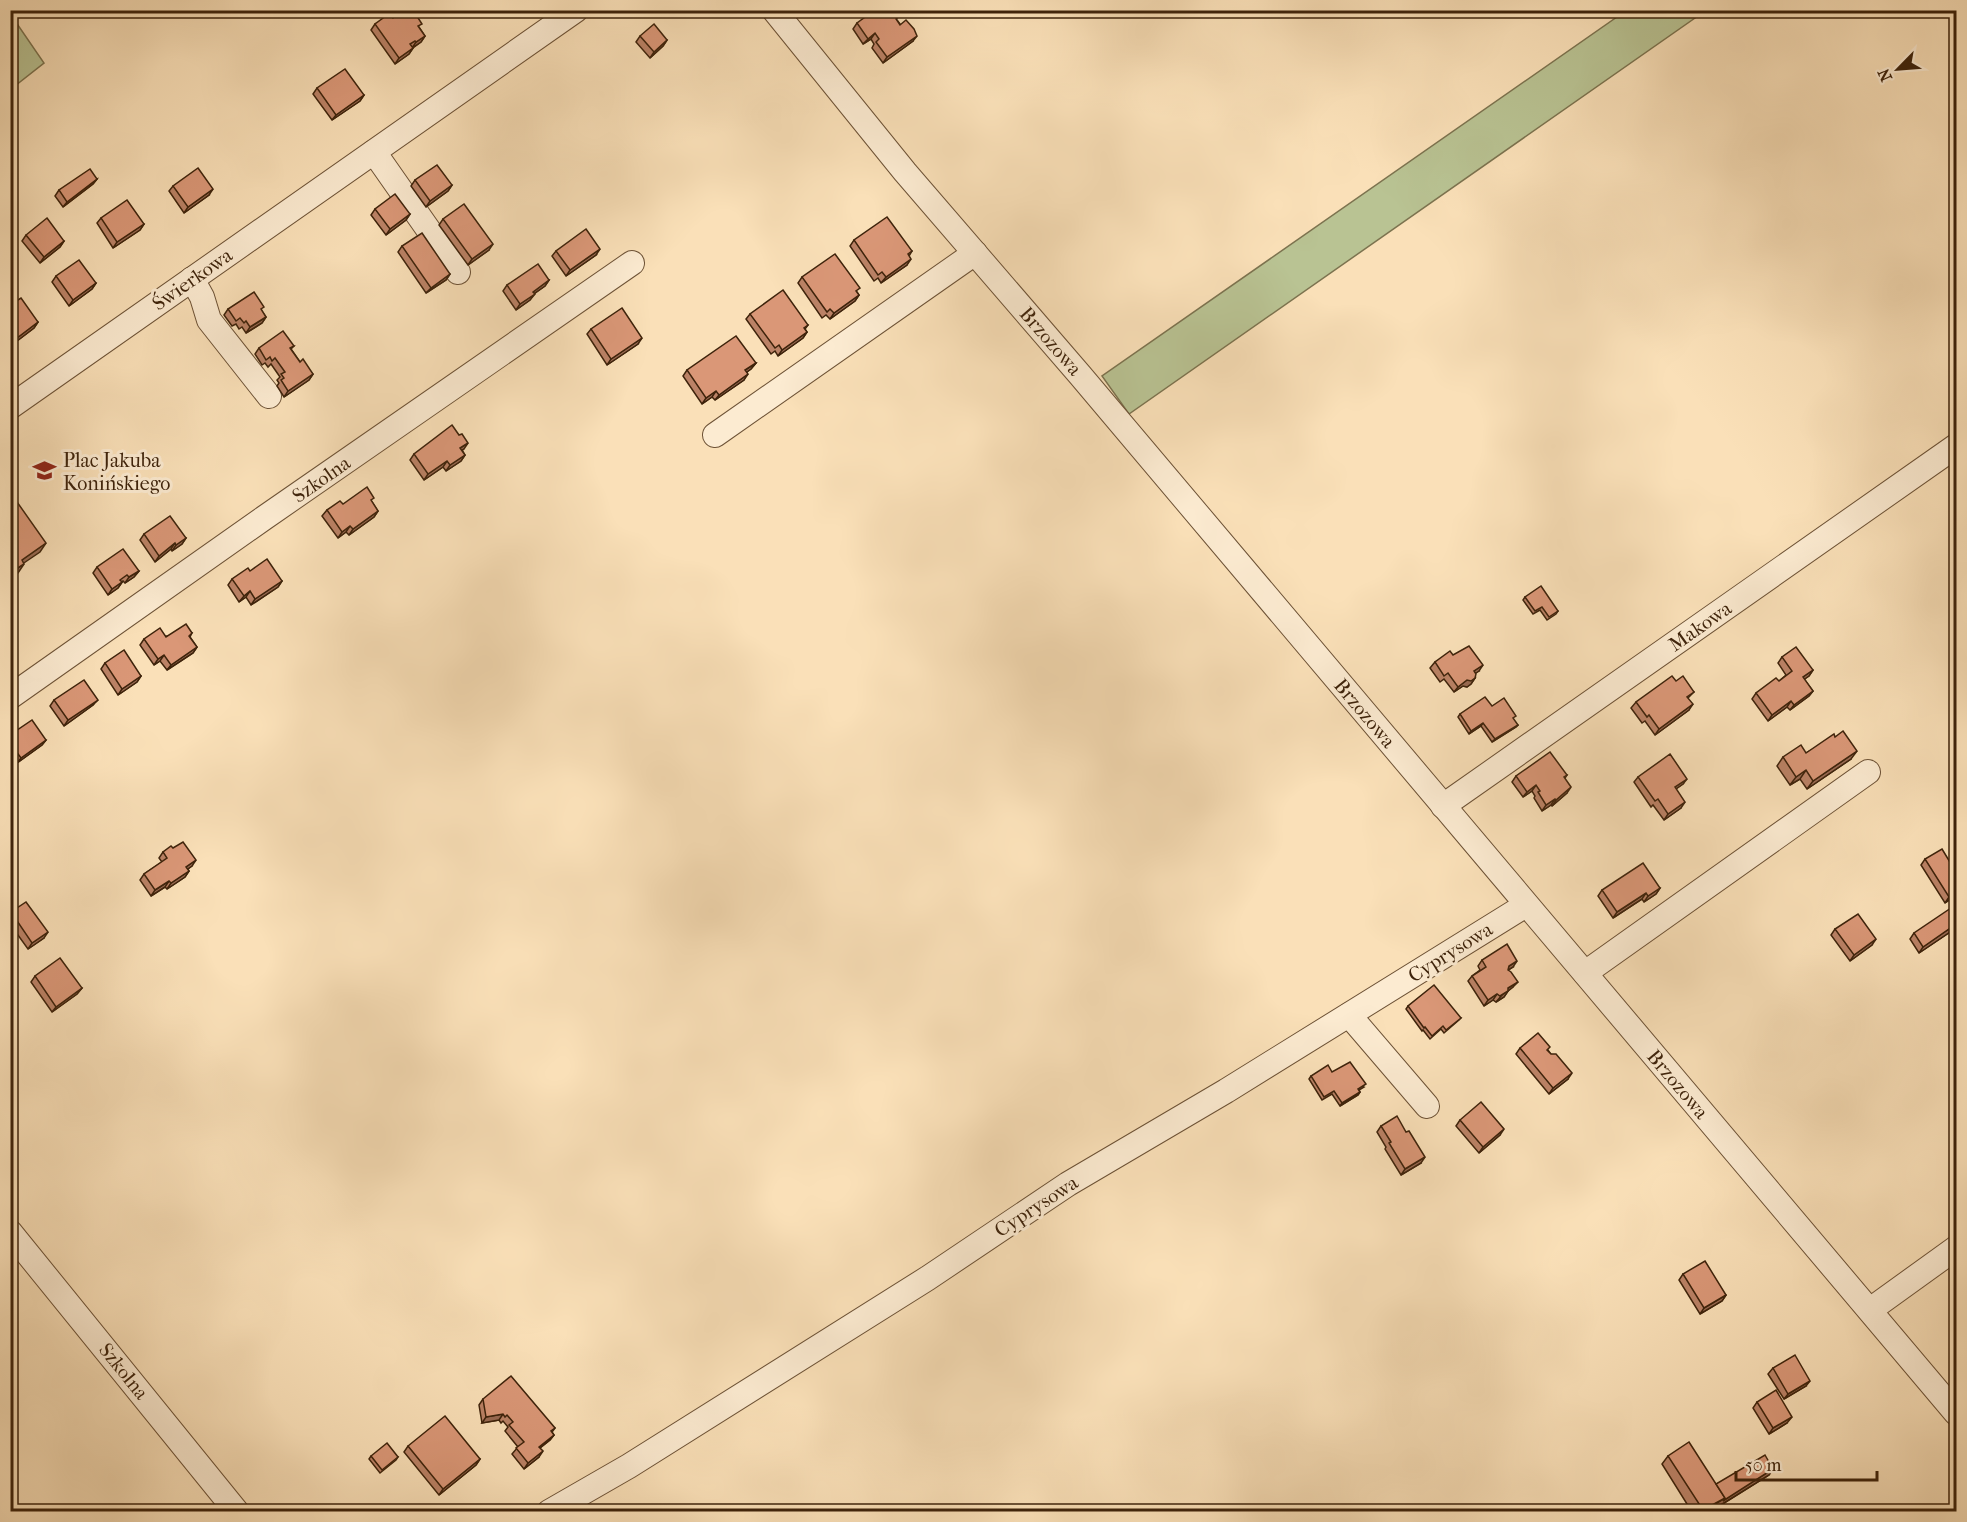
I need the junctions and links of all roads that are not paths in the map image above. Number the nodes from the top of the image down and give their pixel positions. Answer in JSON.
{"nodes":[{"id":1,"x":576,"y":10,"type":"edge"},
{"id":2,"x":774,"y":10,"type":"edge"},
{"id":3,"x":374,"y":152,"type":"junction"},
{"id":4,"x":975,"y":253,"type":"junction"},
{"id":5,"x":632,"y":263,"type":"dead end"},
{"id":6,"x":458,"y":272,"type":"dead end"},
{"id":7,"x":192,"y":279,"type":"junction"},
{"id":8,"x":269,"y":396,"type":"dead end"},
{"id":9,"x":10,"y":407,"type":"edge"},
{"id":10,"x":715,"y":435,"type":"dead end"},
{"id":11,"x":1956,"y":446,"type":"edge"},
{"id":12,"x":10,"y":697,"type":"edge"},
{"id":13,"x":1868,"y":772,"type":"dead end"},
{"id":14,"x":1443,"y":806,"type":"junction"},
{"id":15,"x":1526,"y":905,"type":"junction"},
{"id":16,"x":1585,"y":973,"type":"junction"},
{"id":17,"x":1349,"y":1015,"type":"junction"},
{"id":18,"x":1426,"y":1106,"type":"dead end"},
{"id":19,"x":10,"y":1232,"type":"edge"},
{"id":20,"x":1956,"y":1248,"type":"edge"},
{"id":21,"x":1870,"y":1310,"type":"junction"},
{"id":22,"x":1956,"y":1413,"type":"edge"},
{"id":23,"x":237,"y":1512,"type":"edge"},
{"id":24,"x":549,"y":1512,"type":"edge"}],
"edges":[{"from":1,"to":3,"type":"street","name":"Świerkowa"},
{"from":2,"to":4,"type":"street","name":"Brzozowa"},
{"from":3,"to":6,"type":"street"},
{"from":3,"to":7,"type":"street","name":"Świerkowa"},
{"from":4,"to":10,"type":"street"},
{"from":4,"to":14,"type":"street","name":"Brzozowa"},
{"from":5,"to":12,"type":"street","name":"Szkolna"},
{"from":7,"to":8,"type":"street"},
{"from":7,"to":9,"type":"street","name":"Świerkowa"},
{"from":11,"to":14,"type":"street","name":"Makowa"},
{"from":13,"to":16,"type":"street"},
{"from":14,"to":15,"type":"street","name":"Brzozowa"},
{"from":15,"to":16,"type":"street","name":"Brzozowa"},
{"from":15,"to":17,"type":"street","name":"Cyprysowa"},
{"from":16,"to":21,"type":"street","name":"Brzozowa"},
{"from":17,"to":18,"type":"street"},
{"from":17,"to":24,"type":"street","name":"Cyprysowa"},
{"from":19,"to":23,"type":"street","name":"Szkolna"},
{"from":20,"to":21,"type":"street"},
{"from":21,"to":22,"type":"street","name":"Brzozowa"}]}
